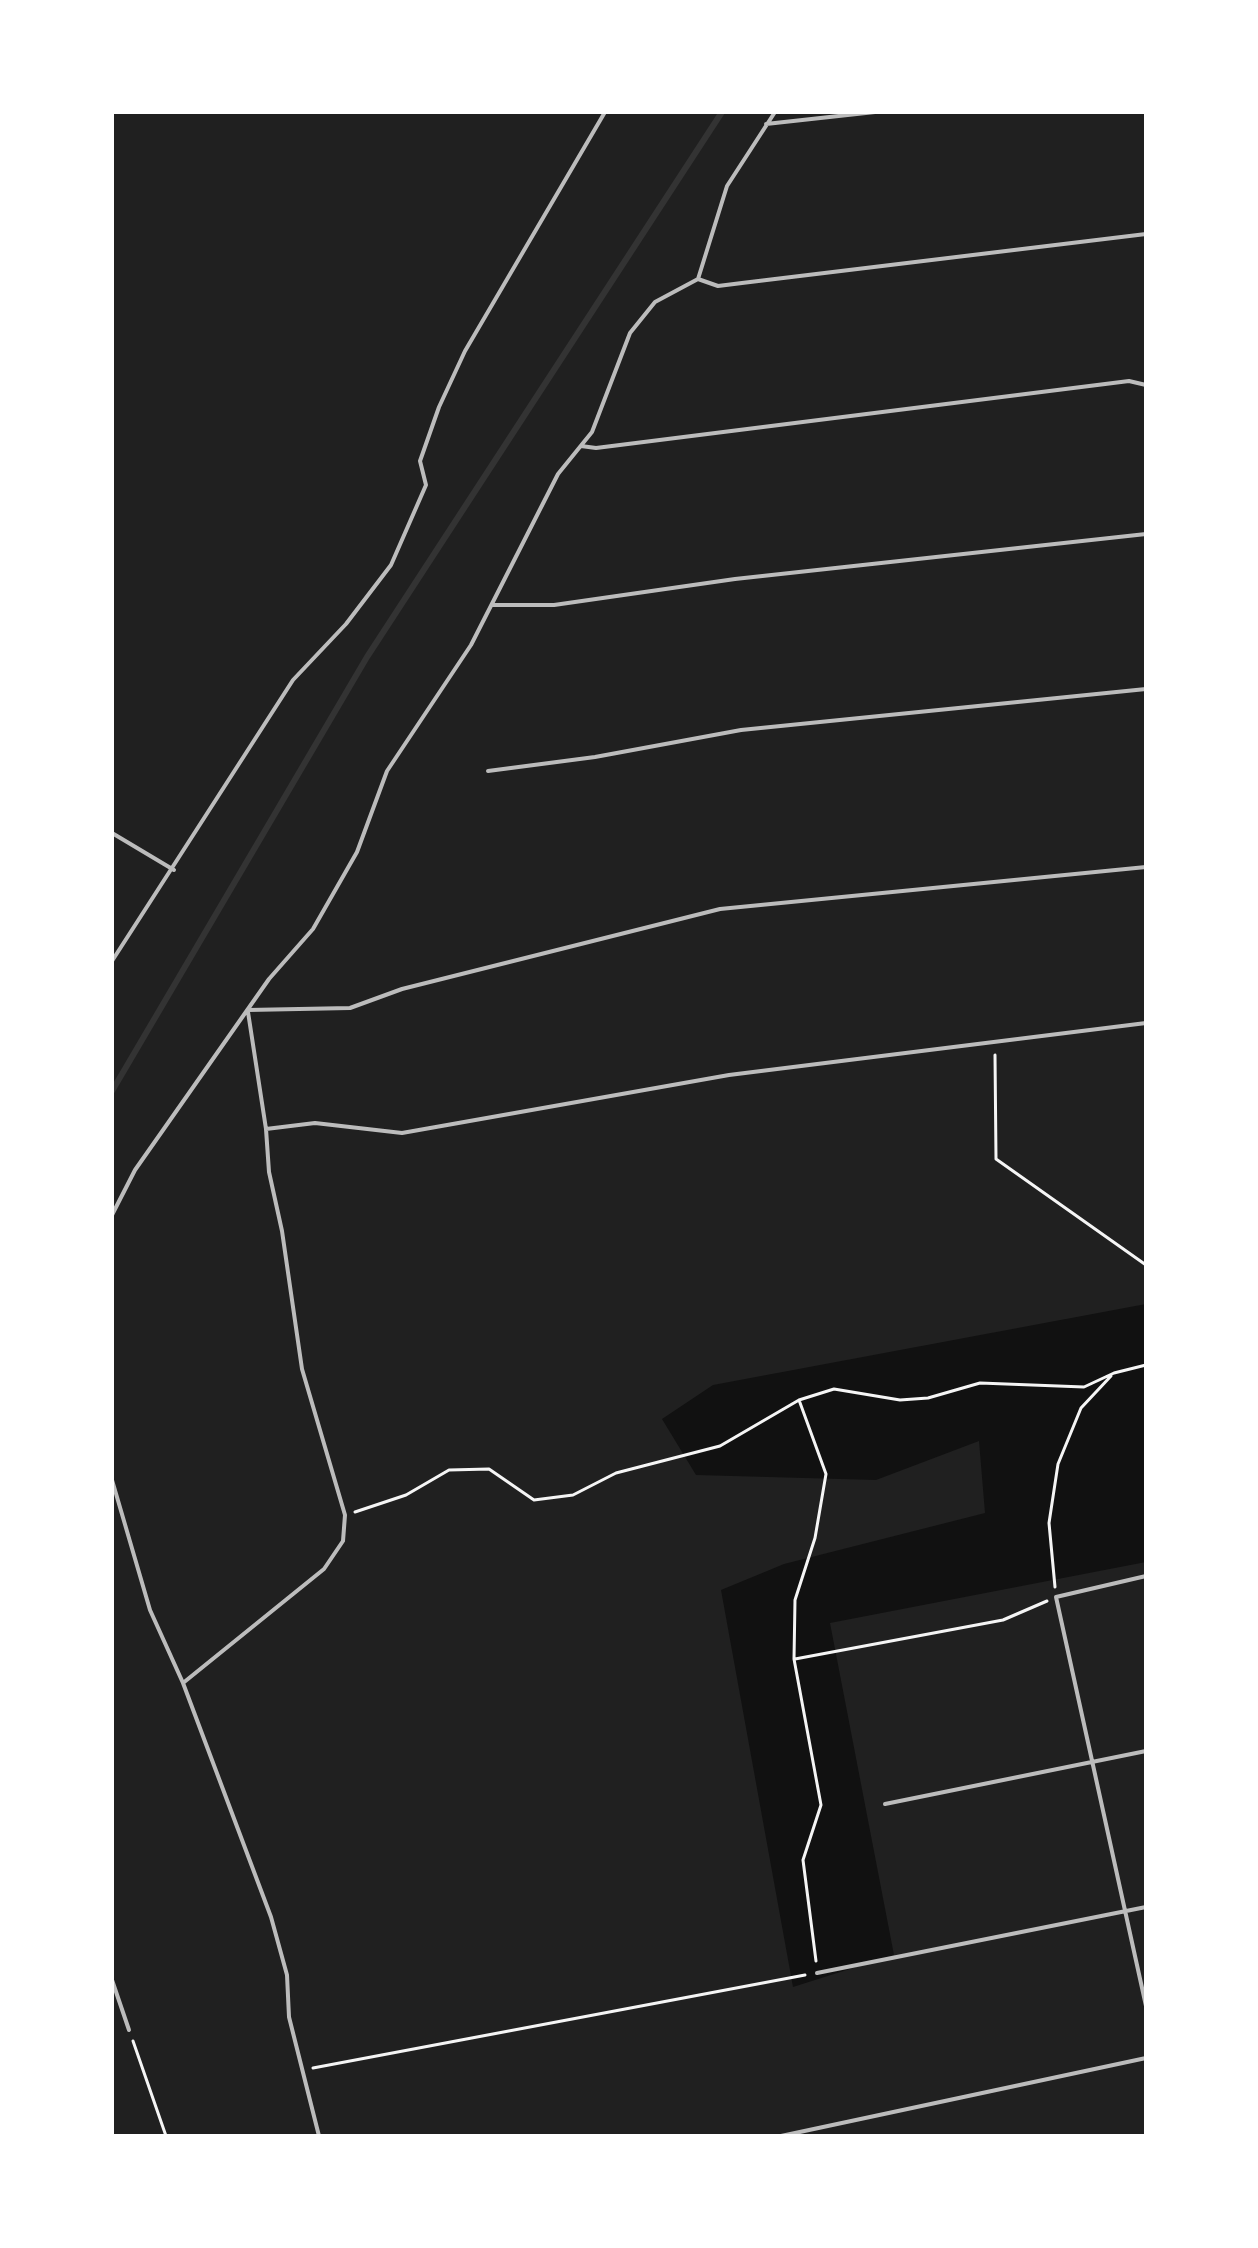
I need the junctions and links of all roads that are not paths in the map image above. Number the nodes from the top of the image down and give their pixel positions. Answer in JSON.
{"nodes":[{"id":1,"x":605,"y":112,"type":"edge"},
{"id":2,"x":775,"y":112,"type":"edge"},
{"id":3,"x":875,"y":112,"type":"edge"},
{"id":4,"x":766,"y":124,"type":"junction"},
{"id":5,"x":1146,"y":234,"type":"edge"},
{"id":6,"x":698,"y":279,"type":"junction"},
{"id":7,"x":1146,"y":385,"type":"edge"},
{"id":8,"x":581,"y":446,"type":"junction"},
{"id":9,"x":1146,"y":534,"type":"edge"},
{"id":10,"x":491,"y":605,"type":"junction"},
{"id":11,"x":1146,"y":689,"type":"edge"},
{"id":12,"x":488,"y":771,"type":"dead end"},
{"id":13,"x":112,"y":833,"type":"edge"},
{"id":14,"x":1146,"y":867,"type":"edge"},
{"id":15,"x":174,"y":870,"type":"junction"},
{"id":16,"x":112,"y":961,"type":"edge"},
{"id":17,"x":248,"y":1010,"type":"junction"},
{"id":18,"x":1146,"y":1023,"type":"edge"},
{"id":19,"x":266,"y":1129,"type":"junction"},
{"id":20,"x":112,"y":1215,"type":"edge"},
{"id":21,"x":112,"y":1480,"type":"edge"},
{"id":22,"x":1146,"y":1576,"type":"edge"},
{"id":23,"x":183,"y":1683,"type":"junction"},
{"id":24,"x":1146,"y":1751,"type":"edge"},
{"id":25,"x":1093,"y":1761,"type":"junction"},
{"id":26,"x":885,"y":1804,"type":"dead end"},
{"id":27,"x":1146,"y":1907,"type":"edge"},
{"id":28,"x":1124,"y":1912,"type":"junction"},
{"id":29,"x":817,"y":1973,"type":"road end"},
{"id":30,"x":112,"y":1980,"type":"edge"},
{"id":31,"x":1146,"y":2006,"type":"edge"},
{"id":32,"x":129,"y":2030,"type":"road end"},
{"id":33,"x":1146,"y":2058,"type":"edge"},
{"id":34,"x":319,"y":2136,"type":"edge"},
{"id":35,"x":781,"y":2136,"type":"edge"}],
"edges":[{"from":1,"to":15,"type":"lane"},
{"from":2,"to":4,"type":"lane"},
{"from":3,"to":4,"type":"lane"},
{"from":4,"to":6,"type":"lane"},
{"from":5,"to":6,"type":"lane"},
{"from":6,"to":8,"type":"lane"},
{"from":7,"to":8,"type":"lane"},
{"from":8,"to":10,"type":"lane"},
{"from":9,"to":10,"type":"lane"},
{"from":10,"to":17,"type":"lane"},
{"from":11,"to":12,"type":"lane"},
{"from":13,"to":15,"type":"lane"},
{"from":14,"to":17,"type":"lane"},
{"from":15,"to":16,"type":"lane"},
{"from":17,"to":19,"type":"lane"},
{"from":17,"to":20,"type":"lane"},
{"from":18,"to":19,"type":"lane"},
{"from":19,"to":23,"type":"lane"},
{"from":21,"to":23,"type":"lane"},
{"from":22,"to":25,"type":"lane"},
{"from":23,"to":34,"type":"lane"},
{"from":24,"to":25,"type":"lane"},
{"from":25,"to":26,"type":"lane"},
{"from":25,"to":28,"type":"lane"},
{"from":27,"to":28,"type":"lane"},
{"from":28,"to":29,"type":"lane"},
{"from":28,"to":31,"type":"lane"},
{"from":30,"to":32,"type":"lane"},
{"from":33,"to":35,"type":"lane"}]}
